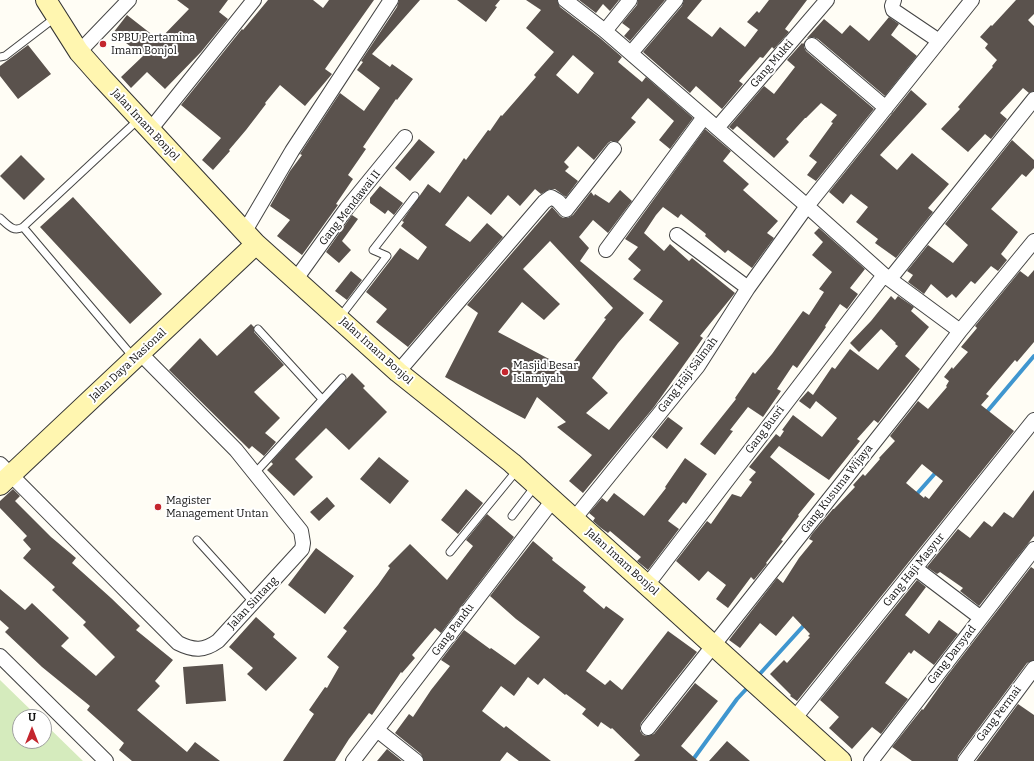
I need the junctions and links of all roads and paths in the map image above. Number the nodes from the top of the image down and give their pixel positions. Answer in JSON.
{"nodes":[{"id":1,"x":46,"y":0,"type":"edge"},
{"id":2,"x":129,"y":0,"type":"edge"},
{"id":3,"x":254,"y":0,"type":"edge"},
{"id":4,"x":391,"y":0,"type":"edge"},
{"id":5,"x":565,"y":0,"type":"edge"},
{"id":6,"x":630,"y":0,"type":"edge"},
{"id":7,"x":676,"y":0,"type":"edge"},
{"id":8,"x":827,"y":0,"type":"edge"},
{"id":9,"x":894,"y":0,"type":"edge"},
{"id":10,"x":972,"y":0,"type":"edge"},
{"id":11,"x":56,"y":17,"type":"junction"},
{"id":12,"x":605,"y":31,"type":"junction"},
{"id":13,"x":939,"y":41,"type":"junction"},
{"id":14,"x":812,"y":45,"type":"dead end"},
{"id":15,"x":79,"y":52,"type":"junction"},
{"id":16,"x":631,"y":54,"type":"junction"},
{"id":17,"x":0,"y":57,"type":"edge"},
{"id":18,"x":1034,"y":99,"type":"edge"},
{"id":19,"x":886,"y":108,"type":"junction"},
{"id":20,"x":704,"y":117,"type":"junction"},
{"id":21,"x":144,"y":125,"type":"junction"},
{"id":22,"x":717,"y":128,"type":"junction"},
{"id":23,"x":405,"y":137,"type":"dead end"},
{"id":24,"x":614,"y":149,"type":"dead end"},
{"id":25,"x":415,"y":196,"type":"dead end"},
{"id":26,"x":807,"y":206,"type":"junction"},
{"id":27,"x":0,"y":218,"type":"edge"},
{"id":28,"x":23,"y":227,"type":"junction"},
{"id":29,"x":677,"y":235,"type":"dead end"},
{"id":30,"x":250,"y":238,"type":"junction"},
{"id":31,"x":1034,"y":241,"type":"edge"},
{"id":32,"x":606,"y":250,"type":"dead end"},
{"id":33,"x":887,"y":277,"type":"junction"},
{"id":34,"x":296,"y":279,"type":"junction"},
{"id":35,"x":748,"y":288,"type":"junction"},
{"id":36,"x":339,"y":319,"type":"junction"},
{"id":37,"x":258,"y":329,"type":"dead end"},
{"id":38,"x":960,"y":331,"type":"junction"},
{"id":39,"x":137,"y":356,"type":"junction"},
{"id":40,"x":398,"y":372,"type":"junction"},
{"id":41,"x":342,"y":378,"type":"dead end"},
{"id":42,"x":322,"y":399,"type":"junction"},
{"id":43,"x":1034,"y":420,"type":"edge"},
{"id":44,"x":518,"y":468,"type":"junction"},
{"id":45,"x":255,"y":473,"type":"junction"},
{"id":46,"x":3,"y":474,"type":"edge"},
{"id":47,"x":536,"y":485,"type":"junction"},
{"id":48,"x":553,"y":500,"type":"junction"},
{"id":49,"x":512,"y":516,"type":"dead end"},
{"id":50,"x":574,"y":519,"type":"junction"},
{"id":51,"x":197,"y":540,"type":"dead end"},
{"id":52,"x":450,"y":552,"type":"dead end"},
{"id":53,"x":1032,"y":556,"type":"edge"},
{"id":54,"x":915,"y":568,"type":"junction"},
{"id":55,"x":646,"y":585,"type":"junction"},
{"id":56,"x":254,"y":603,"type":"junction"},
{"id":57,"x":981,"y":618,"type":"junction"},
{"id":58,"x":714,"y":645,"type":"junction"},
{"id":59,"x":0,"y":656,"type":"edge"},
{"id":60,"x":1034,"y":668,"type":"edge"},
{"id":61,"x":794,"y":719,"type":"junction"},
{"id":62,"x":648,"y":728,"type":"dead end"},
{"id":63,"x":377,"y":730,"type":"junction"},
{"id":64,"x":106,"y":761,"type":"edge"},
{"id":65,"x":354,"y":761,"type":"edge"},
{"id":66,"x":416,"y":761,"type":"edge"},
{"id":67,"x":841,"y":761,"type":"edge"},
{"id":68,"x":870,"y":761,"type":"edge"},
{"id":69,"x":965,"y":761,"type":"edge"}],
"edges":[{"from":1,"to":11,"type":"main road","name":"Jalan Imam Bonjol"},
{"from":2,"to":15,"type":"street"},
{"from":3,"to":21,"type":"street"},
{"from":4,"to":30,"type":"street"},
{"from":5,"to":12,"type":"street"},
{"from":6,"to":12,"type":"street"},
{"from":7,"to":16,"type":"street"},
{"from":8,"to":22,"type":"street","name":"Gang Mukti"},
{"from":9,"to":13,"type":"street"},
{"from":10,"to":13,"type":"street","name":"Gang Haji Salmah"},
{"from":11,"to":15,"type":"main road","name":"Jalan Imam Bonjol"},
{"from":11,"to":17,"type":"lane"},
{"from":12,"to":16,"type":"street"},
{"from":13,"to":19,"type":"street","name":"Gang Haji Salmah"},
{"from":14,"to":19,"type":"street"},
{"from":15,"to":21,"type":"main road","name":"Jalan Imam Bonjol"},
{"from":16,"to":20,"type":"street"},
{"from":18,"to":33,"type":"street","name":"Gang Busri"},
{"from":19,"to":26,"type":"street","name":"Gang Haji Salmah"},
{"from":20,"to":22,"type":"street"},
{"from":20,"to":32,"type":"street"},
{"from":21,"to":28,"type":"lane"},
{"from":21,"to":30,"type":"main road","name":"Jalan Imam Bonjol"},
{"from":22,"to":26,"type":"street"},
{"from":23,"to":34,"type":"street","name":"Gang Mendawai II"},
{"from":24,"to":40,"type":"street"},
{"from":25,"to":36,"type":"lane"},
{"from":26,"to":33,"type":"street"},
{"from":26,"to":35,"type":"street","name":"Gang Haji Salmah"},
{"from":27,"to":28,"type":"lane"},
{"from":28,"to":39,"type":"lane"},
{"from":29,"to":35,"type":"street"},
{"from":30,"to":34,"type":"main road","name":"Jalan Imam Bonjol"},
{"from":30,"to":39,"type":"main road","name":"Jalan Daya Nasional"},
{"from":31,"to":38,"type":"street","name":"Gang Kusuma Wijaya"},
{"from":33,"to":38,"type":"street"},
{"from":33,"to":55,"type":"street","name":"Gang Busri"},
{"from":34,"to":36,"type":"main road","name":"Jalan Imam Bonjol"},
{"from":35,"to":50,"type":"street","name":"Gang Haji Salmah"},
{"from":36,"to":40,"type":"main road","name":"Jalan Imam Bonjol"},
{"from":37,"to":42,"type":"lane"},
{"from":38,"to":58,"type":"street","name":"Gang Kusuma Wijaya"},
{"from":39,"to":45,"type":"street","name":"Jalan Sintang"},
{"from":39,"to":46,"type":"main road","name":"Jalan Daya Nasional"},
{"from":40,"to":44,"type":"main road","name":"Jalan Imam Bonjol"},
{"from":41,"to":42,"type":"lane"},
{"from":42,"to":45,"type":"lane"},
{"from":43,"to":54,"type":"street","name":"Gang Haji Masyur"},
{"from":44,"to":47,"type":"main road","name":"Jalan Imam Bonjol"},
{"from":44,"to":52,"type":"lane"},
{"from":45,"to":56,"type":"street","name":"Jalan Sintang"},
{"from":46,"to":56,"type":"street","name":"Jalan Sintang"},
{"from":47,"to":48,"type":"main road","name":"Jalan Imam Bonjol"},
{"from":47,"to":49,"type":"lane"},
{"from":48,"to":50,"type":"main road","name":"Jalan Imam Bonjol"},
{"from":48,"to":63,"type":"street","name":"Gang Pandu"},
{"from":50,"to":55,"type":"main road","name":"Jalan Imam Bonjol"},
{"from":51,"to":56,"type":"lane"},
{"from":53,"to":57,"type":"street","name":"Gang Darsyad"},
{"from":54,"to":57,"type":"street"},
{"from":54,"to":61,"type":"street","name":"Gang Haji Masyur"},
{"from":55,"to":58,"type":"main road","name":"Jalan Imam Bonjol"},
{"from":57,"to":68,"type":"street","name":"Gang Darsyad"},
{"from":58,"to":61,"type":"main road","name":"Jalan Imam Bonjol"},
{"from":58,"to":62,"type":"street","name":"Gang Kusuma Wijaya"},
{"from":59,"to":64,"type":"street"},
{"from":60,"to":69,"type":"street","name":"Gang Permai"},
{"from":61,"to":67,"type":"main road","name":"Jalan Imam Bonjol"},
{"from":63,"to":65,"type":"street","name":"Gang Pandu"},
{"from":63,"to":66,"type":"street"}]}
